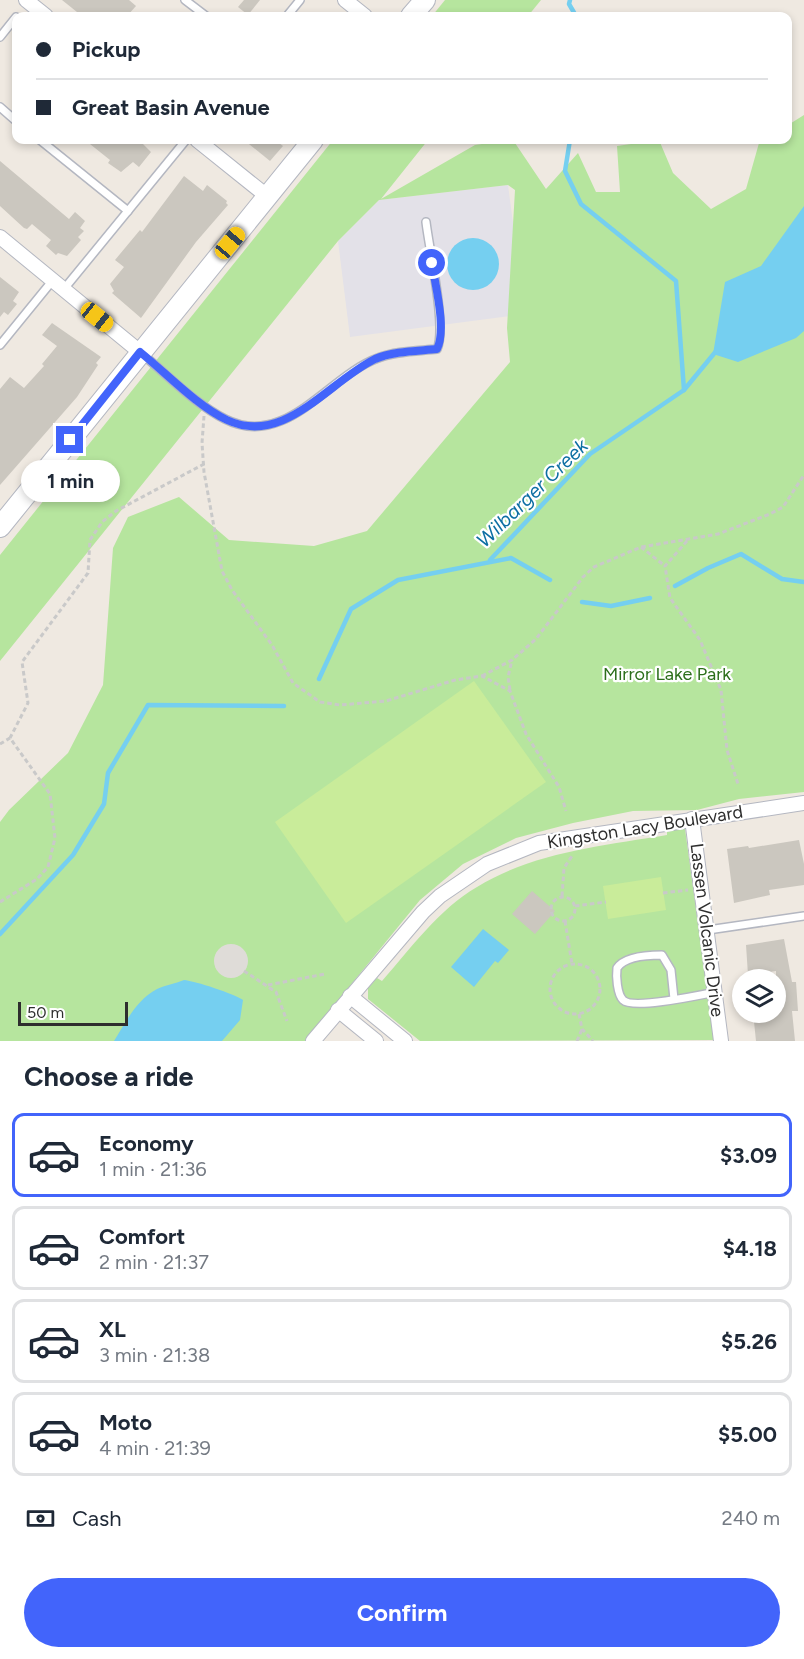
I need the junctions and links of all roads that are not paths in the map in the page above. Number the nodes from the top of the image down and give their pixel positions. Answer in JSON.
{"nodes":[{"id":1,"x":185,"y":0,"type":"edge"},
{"id":2,"x":300,"y":0,"type":"edge"},
{"id":3,"x":345,"y":0,"type":"edge"},
{"id":4,"x":425,"y":0,"type":"edge"},
{"id":5,"x":28,"y":1,"type":"edge"},
{"id":6,"x":41,"y":12,"type":"edge"},
{"id":7,"x":201,"y":12,"type":"edge"},
{"id":8,"x":290,"y":12,"type":"edge"},
{"id":9,"x":360,"y":12,"type":"edge"},
{"id":10,"x":414,"y":12,"type":"edge"},
{"id":11,"x":12,"y":23,"type":"edge"},
{"id":12,"x":0,"y":38,"type":"edge"},
{"id":13,"x":0,"y":107,"type":"edge"},
{"id":14,"x":12,"y":118,"type":"edge"},
{"id":15,"x":45,"y":144,"type":"edge"},
{"id":16,"x":183,"y":144,"type":"edge"},
{"id":17,"x":202,"y":144,"type":"edge"},
{"id":18,"x":310,"y":144,"type":"edge"},
{"id":19,"x":268,"y":197,"type":"junction"},
{"id":20,"x":128,"y":211,"type":"junction"},
{"id":21,"x":426,"y":222,"type":"dead end"},
{"id":22,"x":0,"y":237,"type":"edge"},
{"id":23,"x":58,"y":285,"type":"junction"},
{"id":24,"x":0,"y":345,"type":"edge"},
{"id":25,"x":140,"y":352,"type":"junction"},
{"id":26,"x":0,"y":527,"type":"edge"},
{"id":27,"x":804,"y":803,"type":"edge"},
{"id":28,"x":692,"y":819,"type":"junction"},
{"id":29,"x":804,"y":916,"type":"edge"},
{"id":30,"x":708,"y":930,"type":"junction"},
{"id":31,"x":716,"y":992,"type":"junction"},
{"id":32,"x":350,"y":996,"type":"junction"},
{"id":33,"x":674,"y":999,"type":"junction"},
{"id":34,"x":338,"y":1010,"type":"junction"},
{"id":35,"x":313,"y":1041,"type":"edge"},
{"id":36,"x":376,"y":1041,"type":"edge"},
{"id":37,"x":405,"y":1041,"type":"edge"},
{"id":38,"x":721,"y":1041,"type":"edge"}],
"edges":[{"from":1,"to":7,"type":"lane"},
{"from":2,"to":8,"type":"lane"},
{"from":3,"to":9,"type":"street"},
{"from":4,"to":10,"type":"street"},
{"from":5,"to":6,"type":"street"},
{"from":11,"to":12,"type":"lane"},
{"from":13,"to":14,"type":"lane"},
{"from":15,"to":20,"type":"lane"},
{"from":16,"to":20,"type":"lane"},
{"from":17,"to":19,"type":"street"},
{"from":18,"to":19,"type":"street"},
{"from":19,"to":25,"type":"street"},
{"from":20,"to":23,"type":"lane"},
{"from":21,"to":25,"type":"lane"},
{"from":22,"to":23,"type":"street"},
{"from":23,"to":24,"type":"lane"},
{"from":23,"to":25,"type":"street"},
{"from":25,"to":26,"type":"street"},
{"from":27,"to":28,"type":"street","name":"Kingston Lacy Boulevard"},
{"from":28,"to":30,"type":"street","name":"Lassen Volcanic Drive"},
{"from":28,"to":32,"type":"street","name":"Kingston Lacy Boulevard"},
{"from":29,"to":30,"type":"lane"},
{"from":30,"to":31,"type":"street","name":"Lassen Volcanic Drive"},
{"from":31,"to":33,"type":"lane"},
{"from":31,"to":38,"type":"street","name":"Lassen Volcanic Drive"},
{"from":32,"to":34,"type":"street","name":"Kingston Lacy Boulevard"},
{"from":32,"to":37,"type":"street"},
{"from":33,"to":33,"type":"lane"},
{"from":34,"to":35,"type":"street","name":"Kingston Lacy Boulevard"},
{"from":34,"to":36,"type":"street"}]}
